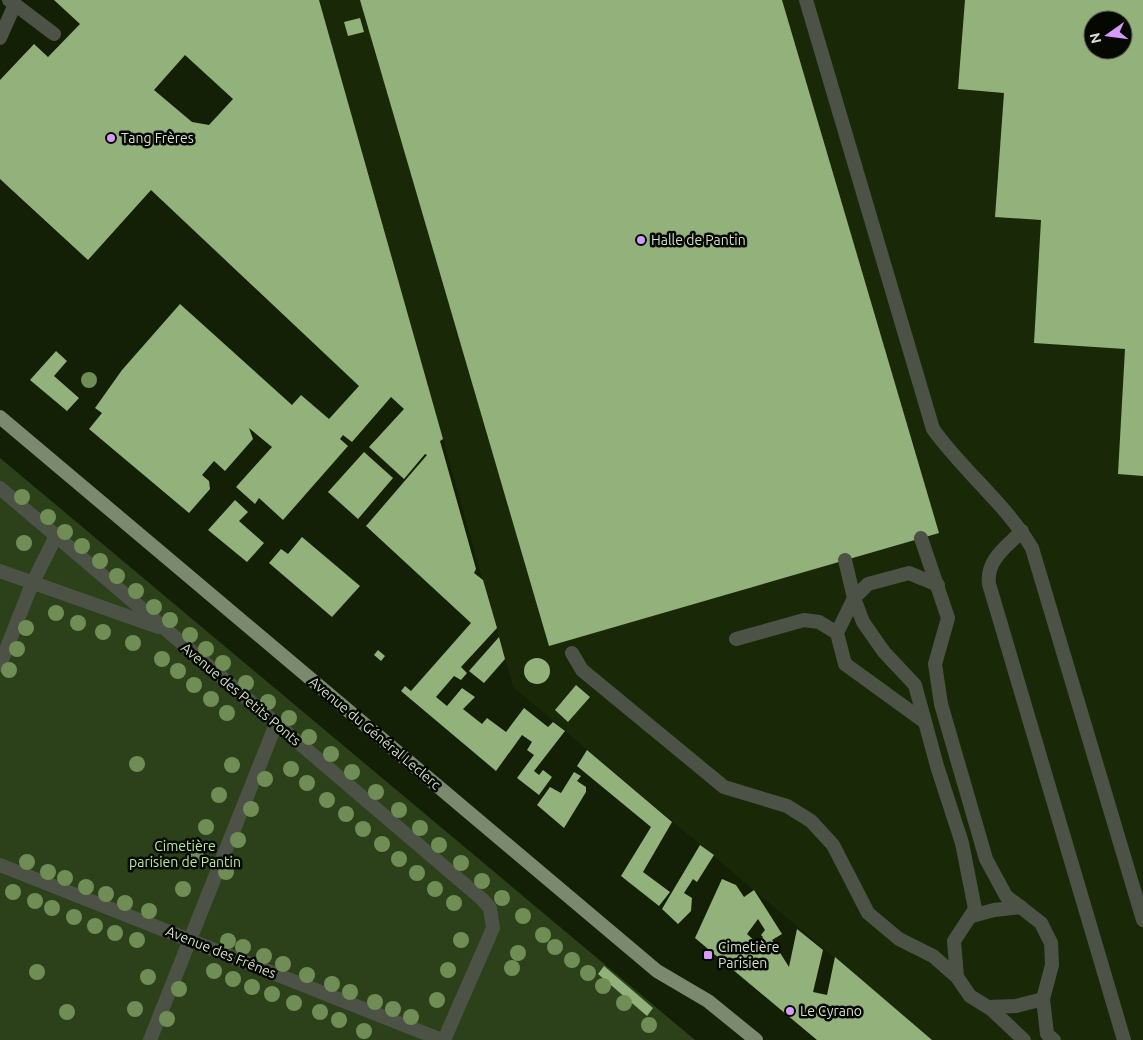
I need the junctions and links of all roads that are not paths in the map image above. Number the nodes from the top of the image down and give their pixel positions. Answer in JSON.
{"nodes":[{"id":1,"x":806,"y":0,"type":"edge"},
{"id":2,"x":12,"y":2,"type":"edge"},
{"id":3,"x":54,"y":34,"type":"dead end"},
{"id":4,"x":0,"y":38,"type":"edge"},
{"id":5,"x":0,"y":417,"type":"edge"},
{"id":6,"x":0,"y":488,"type":"edge"},
{"id":7,"x":1022,"y":531,"type":"junction"},
{"id":8,"x":57,"y":534,"type":"junction"},
{"id":9,"x":921,"y":538,"type":"dead end"},
{"id":10,"x":845,"y":560,"type":"dead end"},
{"id":11,"x":0,"y":571,"type":"edge"},
{"id":12,"x":32,"y":584,"type":"junction"},
{"id":13,"x":938,"y":585,"type":"junction"},
{"id":14,"x":854,"y":598,"type":"junction"},
{"id":15,"x":164,"y":629,"type":"junction"},
{"id":16,"x":837,"y":633,"type":"junction"},
{"id":17,"x":736,"y":639,"type":"dead end"},
{"id":18,"x":572,"y":653,"type":"dead end"},
{"id":19,"x":0,"y":665,"type":"edge"},
{"id":20,"x":925,"y":722,"type":"junction"},
{"id":21,"x":276,"y":724,"type":"junction"},
{"id":22,"x":0,"y":865,"type":"edge"},
{"id":23,"x":1021,"y":907,"type":"junction"},
{"id":24,"x":972,"y":916,"type":"junction"},
{"id":25,"x":1143,"y":920,"type":"edge"},
{"id":26,"x":189,"y":939,"type":"junction"},
{"id":27,"x":957,"y":977,"type":"junction"},
{"id":28,"x":1043,"y":999,"type":"junction"},
{"id":29,"x":989,"y":1007,"type":"junction"},
{"id":30,"x":150,"y":1040,"type":"edge"},
{"id":31,"x":443,"y":1040,"type":"edge"},
{"id":32,"x":755,"y":1040,"type":"edge"},
{"id":33,"x":1024,"y":1040,"type":"edge"},
{"id":34,"x":1054,"y":1040,"type":"edge"},
{"id":35,"x":1124,"y":1040,"type":"edge"}],
"edges":[{"from":1,"to":7,"type":"lane"},
{"from":2,"to":3,"type":"lane"},
{"from":2,"to":4,"type":"lane"},
{"from":5,"to":32,"type":"main road","name":"Avenue du Général Leclerc"},
{"from":6,"to":8,"type":"lane","name":"Avenue des Petits Ponts"},
{"from":7,"to":25,"type":"lane"},
{"from":7,"to":35,"type":"lane"},
{"from":8,"to":12,"type":"lane"},
{"from":8,"to":15,"type":"lane","name":"Avenue des Petits Ponts"},
{"from":9,"to":13,"type":"lane"},
{"from":10,"to":14,"type":"lane"},
{"from":11,"to":12,"type":"lane"},
{"from":12,"to":15,"type":"lane"},
{"from":12,"to":19,"type":"lane"},
{"from":13,"to":14,"type":"lane"},
{"from":13,"to":23,"type":"lane"},
{"from":14,"to":16,"type":"lane"},
{"from":14,"to":20,"type":"lane"},
{"from":15,"to":21,"type":"lane","name":"Avenue des Petits Ponts"},
{"from":16,"to":17,"type":"lane"},
{"from":16,"to":20,"type":"lane"},
{"from":18,"to":27,"type":"lane"},
{"from":20,"to":24,"type":"lane"},
{"from":21,"to":26,"type":"lane"},
{"from":21,"to":31,"type":"lane","name":"Avenue des Petits Ponts"},
{"from":22,"to":26,"type":"lane","name":"Avenue des Frênes"},
{"from":23,"to":24,"type":"lane"},
{"from":23,"to":28,"type":"lane"},
{"from":24,"to":27,"type":"lane"},
{"from":26,"to":30,"type":"lane"},
{"from":26,"to":31,"type":"lane","name":"Avenue des Frênes"},
{"from":27,"to":29,"type":"lane"},
{"from":28,"to":29,"type":"lane"},
{"from":28,"to":34,"type":"lane"},
{"from":29,"to":33,"type":"lane"}]}
